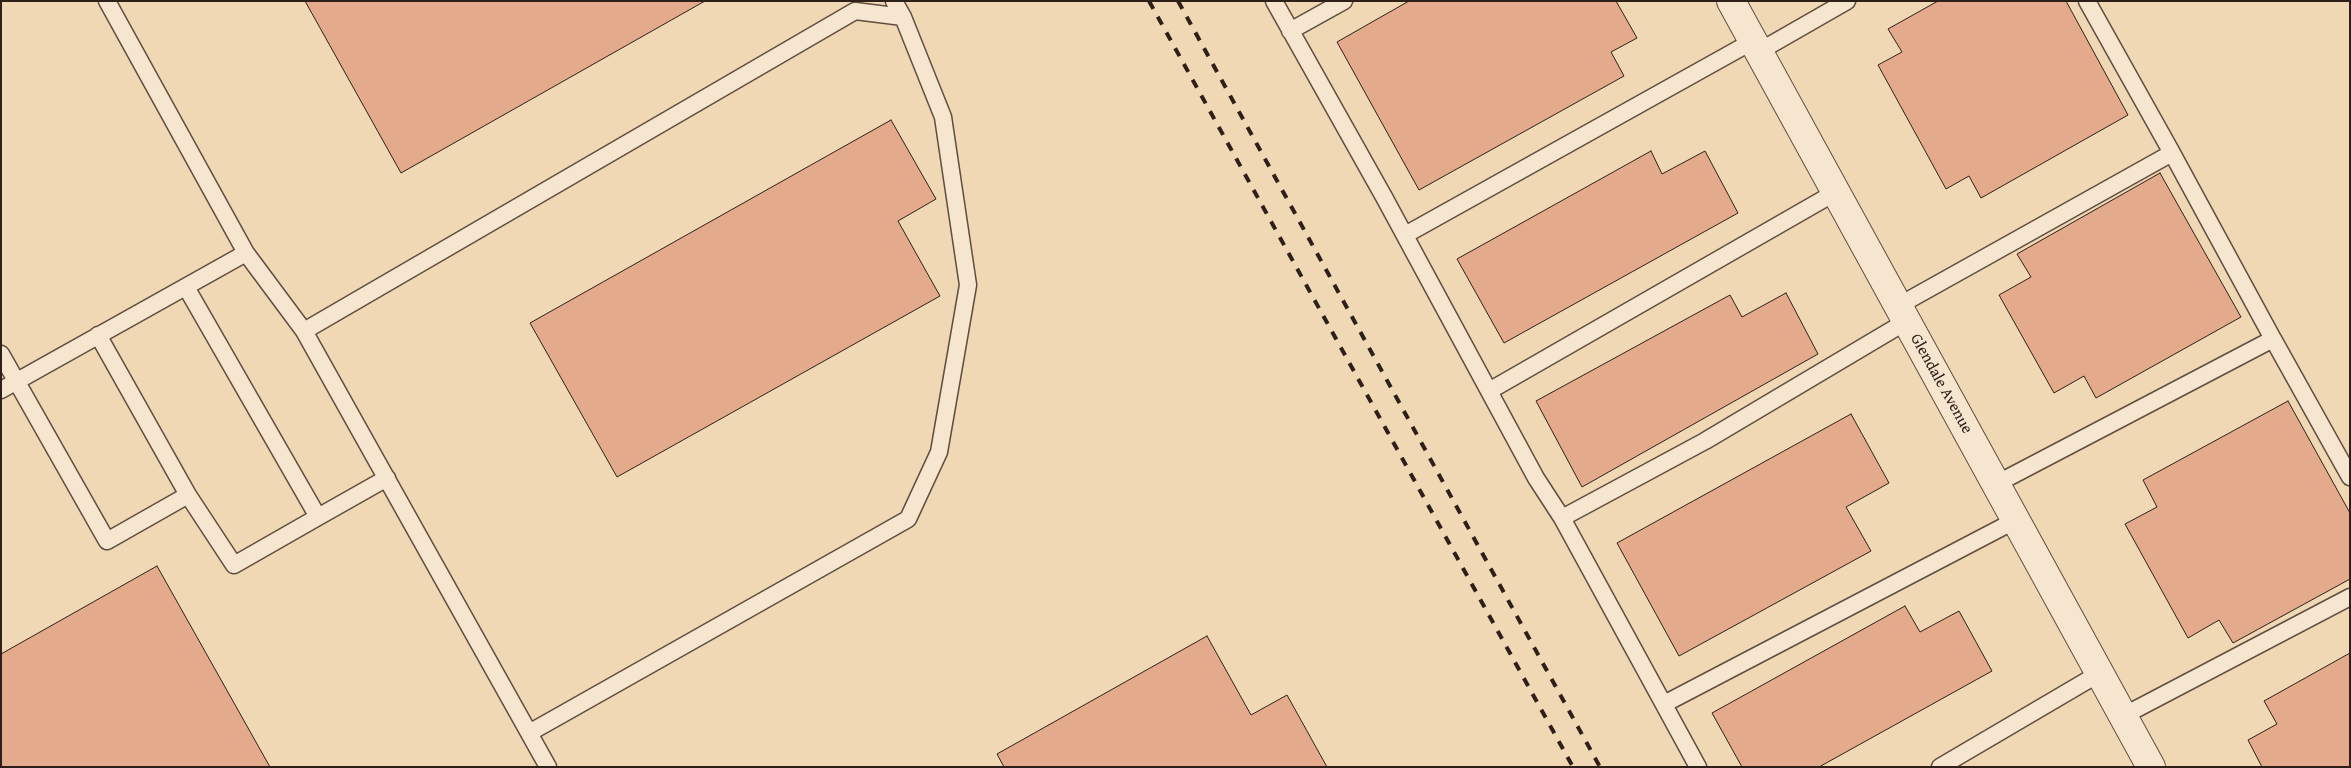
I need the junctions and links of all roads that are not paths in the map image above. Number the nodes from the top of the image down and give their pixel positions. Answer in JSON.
{"nodes":[{"id":1,"x":107,"y":1,"type":"edge"},
{"id":2,"x":894,"y":1,"type":"edge"},
{"id":3,"x":1274,"y":1,"type":"edge"},
{"id":4,"x":1344,"y":1,"type":"edge"},
{"id":5,"x":1731,"y":1,"type":"edge"},
{"id":6,"x":1848,"y":1,"type":"edge"},
{"id":7,"x":2087,"y":1,"type":"edge"},
{"id":8,"x":903,"y":17,"type":"junction"},
{"id":9,"x":1290,"y":30,"type":"junction"},
{"id":10,"x":1756,"y":47,"type":"junction"},
{"id":11,"x":2172,"y":152,"type":"junction"},
{"id":12,"x":1836,"y":192,"type":"junction"},
{"id":13,"x":1405,"y":235,"type":"junction"},
{"id":14,"x":246,"y":253,"type":"junction"},
{"id":15,"x":186,"y":287,"type":"junction"},
{"id":16,"x":1902,"y":313,"type":"junction"},
{"id":17,"x":304,"y":331,"type":"junction"},
{"id":18,"x":98,"y":335,"type":"junction"},
{"id":19,"x":2273,"y":339,"type":"junction"},
{"id":20,"x":1,"y":354,"type":"edge"},
{"id":21,"x":16,"y":381,"type":"junction"},
{"id":22,"x":1,"y":390,"type":"edge"},
{"id":23,"x":1489,"y":391,"type":"junction"},
{"id":24,"x":2350,"y":477,"type":"edge"},
{"id":25,"x":387,"y":478,"type":"junction"},
{"id":26,"x":1996,"y":484,"type":"junction"},
{"id":27,"x":188,"y":495,"type":"junction"},
{"id":28,"x":318,"y":518,"type":"junction"},
{"id":29,"x":1562,"y":518,"type":"junction"},
{"id":30,"x":2016,"y":520,"type":"junction"},
{"id":31,"x":2350,"y":597,"type":"edge"},
{"id":32,"x":2100,"y":673,"type":"junction"},
{"id":33,"x":1664,"y":704,"type":"junction"},
{"id":34,"x":2123,"y":716,"type":"junction"},
{"id":35,"x":529,"y":733,"type":"junction"},
{"id":36,"x":548,"y":767,"type":"edge"},
{"id":37,"x":1698,"y":767,"type":"edge"},
{"id":38,"x":1940,"y":767,"type":"edge"},
{"id":39,"x":2151,"y":767,"type":"edge"}],
"edges":[{"from":1,"to":14,"type":"lane"},
{"from":2,"to":8,"type":"lane"},
{"from":3,"to":9,"type":"lane"},
{"from":4,"to":9,"type":"lane"},
{"from":5,"to":10,"type":"street","name":"Glendale Avenue"},
{"from":6,"to":10,"type":"lane"},
{"from":7,"to":11,"type":"lane"},
{"from":8,"to":17,"type":"lane"},
{"from":8,"to":35,"type":"lane"},
{"from":9,"to":13,"type":"lane"},
{"from":10,"to":12,"type":"street","name":"Glendale Avenue"},
{"from":10,"to":13,"type":"lane"},
{"from":11,"to":16,"type":"lane"},
{"from":11,"to":19,"type":"lane"},
{"from":12,"to":16,"type":"street","name":"Glendale Avenue"},
{"from":12,"to":23,"type":"lane"},
{"from":13,"to":23,"type":"lane"},
{"from":14,"to":15,"type":"lane"},
{"from":14,"to":17,"type":"lane"},
{"from":15,"to":18,"type":"lane"},
{"from":15,"to":28,"type":"lane"},
{"from":16,"to":26,"type":"street","name":"Glendale Avenue"},
{"from":16,"to":29,"type":"lane"},
{"from":17,"to":25,"type":"lane"},
{"from":18,"to":21,"type":"lane"},
{"from":18,"to":27,"type":"lane"},
{"from":19,"to":24,"type":"lane"},
{"from":19,"to":26,"type":"lane"},
{"from":20,"to":21,"type":"lane"},
{"from":21,"to":22,"type":"lane"},
{"from":21,"to":27,"type":"lane"},
{"from":23,"to":29,"type":"lane"},
{"from":25,"to":28,"type":"lane"},
{"from":25,"to":35,"type":"lane"},
{"from":26,"to":30,"type":"street","name":"Glendale Avenue"},
{"from":27,"to":28,"type":"lane"},
{"from":29,"to":33,"type":"lane"},
{"from":30,"to":32,"type":"street","name":"Glendale Avenue"},
{"from":30,"to":33,"type":"lane"},
{"from":31,"to":34,"type":"lane"},
{"from":32,"to":34,"type":"street","name":"Glendale Avenue"},
{"from":32,"to":38,"type":"lane"},
{"from":33,"to":37,"type":"lane"},
{"from":34,"to":39,"type":"street","name":"Glendale Avenue"},
{"from":35,"to":36,"type":"lane"}]}
